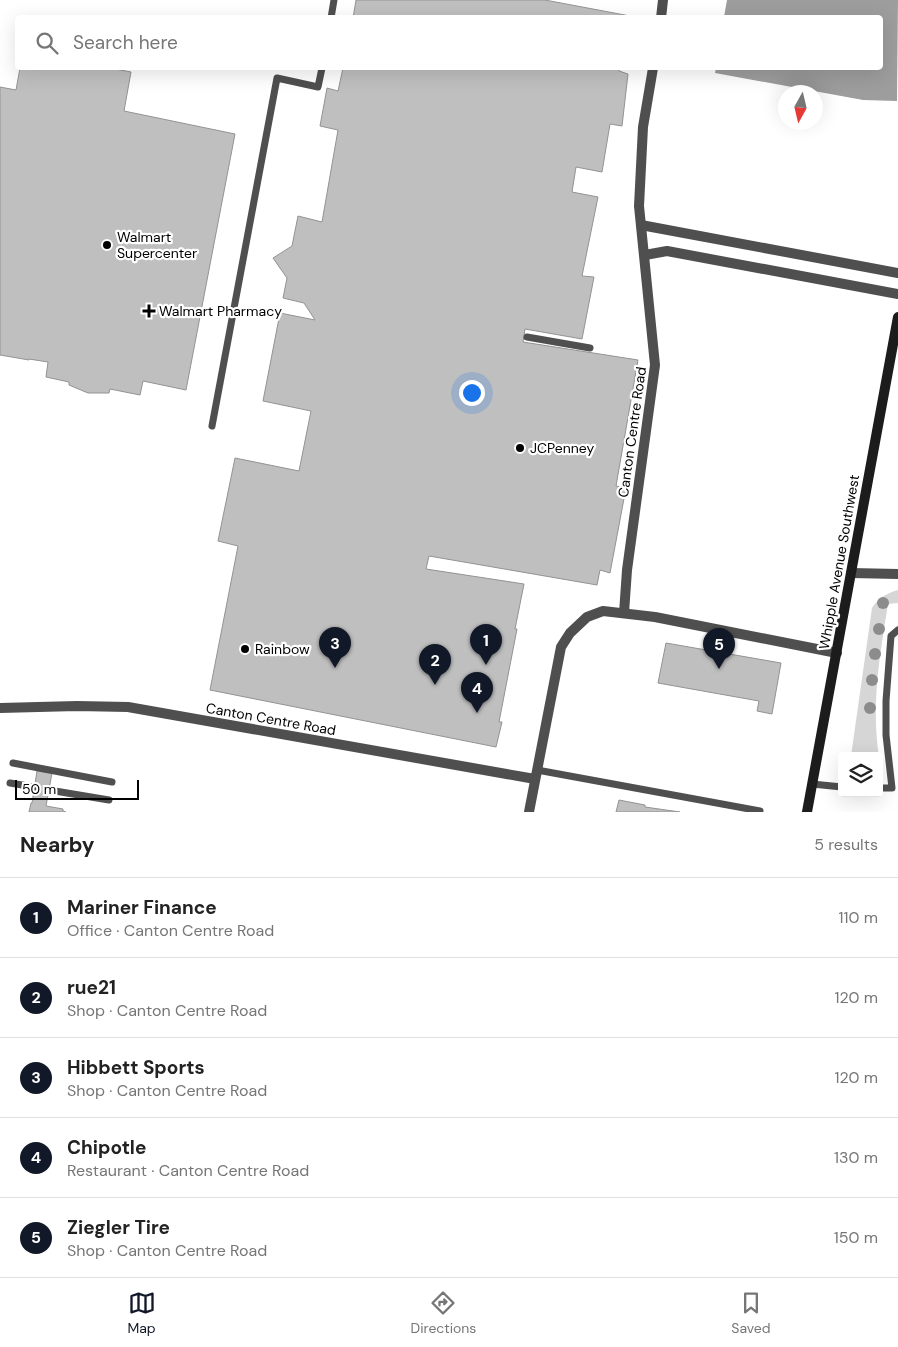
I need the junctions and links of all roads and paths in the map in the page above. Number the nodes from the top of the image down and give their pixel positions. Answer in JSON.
{"nodes":[{"id":1,"x":334,"y":0,"type":"edge"},
{"id":2,"x":663,"y":0,"type":"edge"},
{"id":3,"x":332,"y":15,"type":"edge"},
{"id":4,"x":661,"y":15,"type":"edge"},
{"id":5,"x":322,"y":70,"type":"edge"},
{"id":6,"x":653,"y":70,"type":"edge"},
{"id":7,"x":641,"y":225,"type":"junction"},
{"id":8,"x":645,"y":255,"type":"junction"},
{"id":9,"x":898,"y":272,"type":"edge"},
{"id":10,"x":898,"y":294,"type":"edge"},
{"id":11,"x":898,"y":317,"type":"edge"},
{"id":12,"x":527,"y":337,"type":"dead end"},
{"id":13,"x":590,"y":348,"type":"dead end"},
{"id":14,"x":212,"y":426,"type":"dead end"},
{"id":15,"x":851,"y":573,"type":"junction"},
{"id":16,"x":898,"y":574,"type":"edge"},
{"id":17,"x":624,"y":613,"type":"junction"},
{"id":18,"x":898,"y":630,"type":"edge"},
{"id":19,"x":837,"y":653,"type":"junction"},
{"id":20,"x":0,"y":708,"type":"edge"},
{"id":21,"x":14,"y":763,"type":"dead end"},
{"id":22,"x":536,"y":774,"type":"junction"},
{"id":23,"x":112,"y":782,"type":"dead end"},
{"id":24,"x":10,"y":783,"type":"dead end"},
{"id":25,"x":812,"y":784,"type":"junction"},
{"id":26,"x":34,"y":787,"type":"dead end"},
{"id":27,"x":838,"y":787,"type":"edge"},
{"id":28,"x":896,"y":787,"type":"edge"},
{"id":29,"x":883,"y":788,"type":"edge"},
{"id":30,"x":49,"y":790,"type":"dead end"},
{"id":31,"x":108,"y":800,"type":"dead end"},
{"id":32,"x":760,"y":811,"type":"edge"},
{"id":33,"x":529,"y":812,"type":"edge"},
{"id":34,"x":807,"y":812,"type":"edge"}],
"edges":[{"from":1,"to":3,"type":"lane"},
{"from":2,"to":4,"type":"street"},
{"from":5,"to":14,"type":"lane"},
{"from":6,"to":7,"type":"street","name":"Canton Centre Road"},
{"from":7,"to":8,"type":"street","name":"Canton Centre Road"},
{"from":7,"to":9,"type":"street"},
{"from":8,"to":10,"type":"street"},
{"from":8,"to":17,"type":"street","name":"Canton Centre Road"},
{"from":11,"to":15,"type":"street","name":"Whipple Avenue Southwest"},
{"from":12,"to":13,"type":"lane"},
{"from":15,"to":16,"type":"street"},
{"from":15,"to":19,"type":"street","name":"Whipple Avenue Southwest"},
{"from":17,"to":19,"type":"street"},
{"from":17,"to":22,"type":"street"},
{"from":18,"to":28,"type":"lane"},
{"from":19,"to":25,"type":"street","name":"Whipple Avenue Southwest"},
{"from":20,"to":22,"type":"street","name":"Canton Centre Road"},
{"from":21,"to":23,"type":"lane"},
{"from":22,"to":32,"type":"lane"},
{"from":22,"to":33,"type":"street"},
{"from":24,"to":26,"type":"lane"},
{"from":25,"to":27,"type":"lane"},
{"from":25,"to":34,"type":"street","name":"Whipple Avenue Southwest"},
{"from":28,"to":29,"type":"lane"},
{"from":30,"to":31,"type":"lane"}]}
